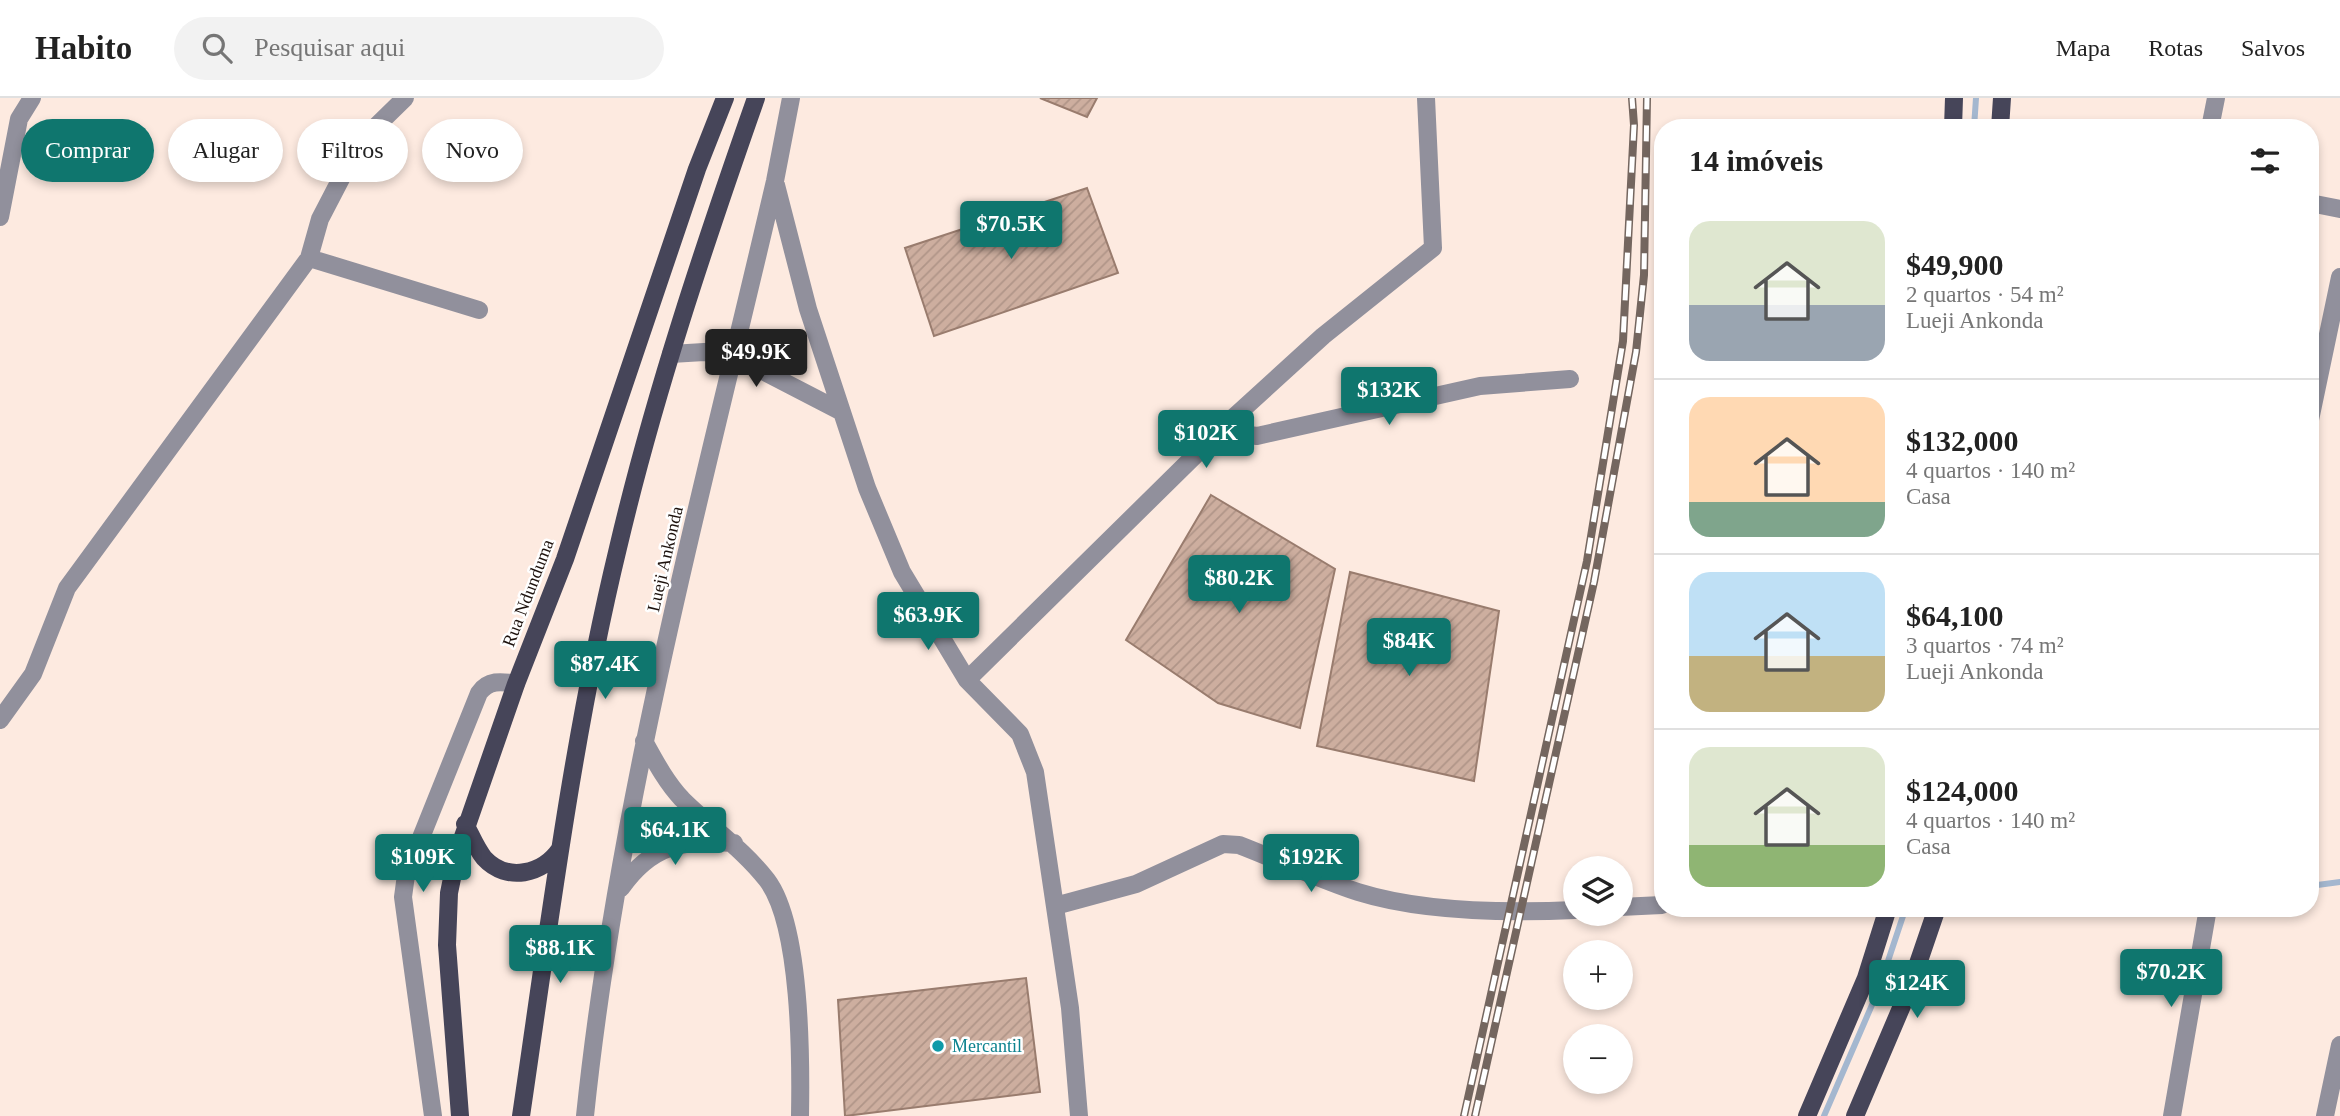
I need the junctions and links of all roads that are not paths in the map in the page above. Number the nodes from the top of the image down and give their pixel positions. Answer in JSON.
{"nodes":[{"id":1,"x":32,"y":98,"type":"edge"},
{"id":2,"x":405,"y":98,"type":"edge"},
{"id":3,"x":725,"y":98,"type":"edge"},
{"id":4,"x":756,"y":98,"type":"edge"},
{"id":5,"x":791,"y":98,"type":"edge"},
{"id":6,"x":1426,"y":98,"type":"edge"},
{"id":7,"x":1954,"y":98,"type":"edge"},
{"id":8,"x":2003,"y":98,"type":"edge"},
{"id":9,"x":2216,"y":98,"type":"edge"},
{"id":10,"x":1953,"y":119,"type":"edge"},
{"id":11,"x":2001,"y":119,"type":"edge"},
{"id":12,"x":2212,"y":119,"type":"edge"},
{"id":13,"x":775,"y":181,"type":"junction"},
{"id":14,"x":2319,"y":205,"type":"edge"},
{"id":15,"x":2340,"y":209,"type":"edge"},
{"id":16,"x":0,"y":217,"type":"edge"},
{"id":17,"x":309,"y":258,"type":"junction"},
{"id":18,"x":2340,"y":277,"type":"edge"},
{"id":19,"x":479,"y":310,"type":"dead end"},
{"id":20,"x":2333,"y":347,"type":"edge"},
{"id":21,"x":671,"y":354,"type":"junction"},
{"id":22,"x":734,"y":356,"type":"junction"},
{"id":23,"x":1570,"y":379,"type":"dead end"},
{"id":24,"x":2319,"y":382,"type":"edge"},
{"id":25,"x":842,"y":412,"type":"junction"},
{"id":26,"x":1233,"y":418,"type":"junction"},
{"id":27,"x":967,"y":680,"type":"junction"},
{"id":28,"x":516,"y":684,"type":"junction"},
{"id":29,"x":0,"y":720,"type":"edge"},
{"id":30,"x":644,"y":741,"type":"junction"},
{"id":31,"x":465,"y":824,"type":"junction"},
{"id":32,"x":734,"y":843,"type":"junction"},
{"id":33,"x":560,"y":849,"type":"junction"},
{"id":34,"x":617,"y":893,"type":"junction"},
{"id":35,"x":1055,"y":906,"type":"junction"},
{"id":36,"x":1654,"y":906,"type":"edge"},
{"id":37,"x":1633,"y":907,"type":"edge"},
{"id":38,"x":1563,"y":910,"type":"edge"},
{"id":39,"x":1885,"y":917,"type":"edge"},
{"id":40,"x":1934,"y":917,"type":"edge"},
{"id":41,"x":2206,"y":917,"type":"edge"},
{"id":42,"x":2340,"y":1045,"type":"edge"},
{"id":43,"x":433,"y":1116,"type":"edge"},
{"id":44,"x":460,"y":1116,"type":"edge"},
{"id":45,"x":521,"y":1116,"type":"edge"},
{"id":46,"x":585,"y":1116,"type":"edge"},
{"id":47,"x":800,"y":1116,"type":"edge"},
{"id":48,"x":1079,"y":1116,"type":"edge"},
{"id":49,"x":1808,"y":1116,"type":"edge"},
{"id":50,"x":1855,"y":1116,"type":"edge"},
{"id":51,"x":2172,"y":1116,"type":"edge"},
{"id":52,"x":2325,"y":1116,"type":"edge"}],
"edges":[{"from":1,"to":16,"type":"street"},
{"from":2,"to":17,"type":"street"},
{"from":3,"to":28,"type":"main road","name":"Rua Ndunduma"},
{"from":4,"to":21,"type":"main road"},
{"from":5,"to":13,"type":"street","name":"Lueji Ankonda"},
{"from":6,"to":26,"type":"street"},
{"from":7,"to":10,"type":"main road"},
{"from":8,"to":11,"type":"main road"},
{"from":9,"to":12,"type":"street"},
{"from":13,"to":22,"type":"street","name":"Lueji Ankonda"},
{"from":13,"to":25,"type":"street"},
{"from":14,"to":15,"type":"street"},
{"from":17,"to":19,"type":"street"},
{"from":17,"to":29,"type":"street"},
{"from":18,"to":20,"type":"street"},
{"from":20,"to":24,"type":"street"},
{"from":21,"to":22,"type":"street"},
{"from":21,"to":33,"type":"main road"},
{"from":22,"to":25,"type":"street"},
{"from":22,"to":30,"type":"street","name":"Lueji Ankonda"},
{"from":23,"to":26,"type":"street"},
{"from":25,"to":27,"type":"street"},
{"from":26,"to":27,"type":"street"},
{"from":27,"to":35,"type":"street"},
{"from":28,"to":31,"type":"main road","name":"Rua Ndunduma"},
{"from":28,"to":43,"type":"street"},
{"from":30,"to":32,"type":"street"},
{"from":30,"to":34,"type":"street","name":"Lueji Ankonda"},
{"from":31,"to":33,"type":"main road"},
{"from":31,"to":44,"type":"main road","name":"Rua Ndunduma"},
{"from":32,"to":34,"type":"street"},
{"from":32,"to":47,"type":"street"},
{"from":33,"to":45,"type":"main road"},
{"from":34,"to":46,"type":"street","name":"Lueji Ankonda"},
{"from":35,"to":38,"type":"street"},
{"from":35,"to":48,"type":"street"},
{"from":36,"to":37,"type":"street"},
{"from":39,"to":49,"type":"main road"},
{"from":40,"to":50,"type":"main road"},
{"from":41,"to":51,"type":"street"},
{"from":42,"to":52,"type":"street"}]}
